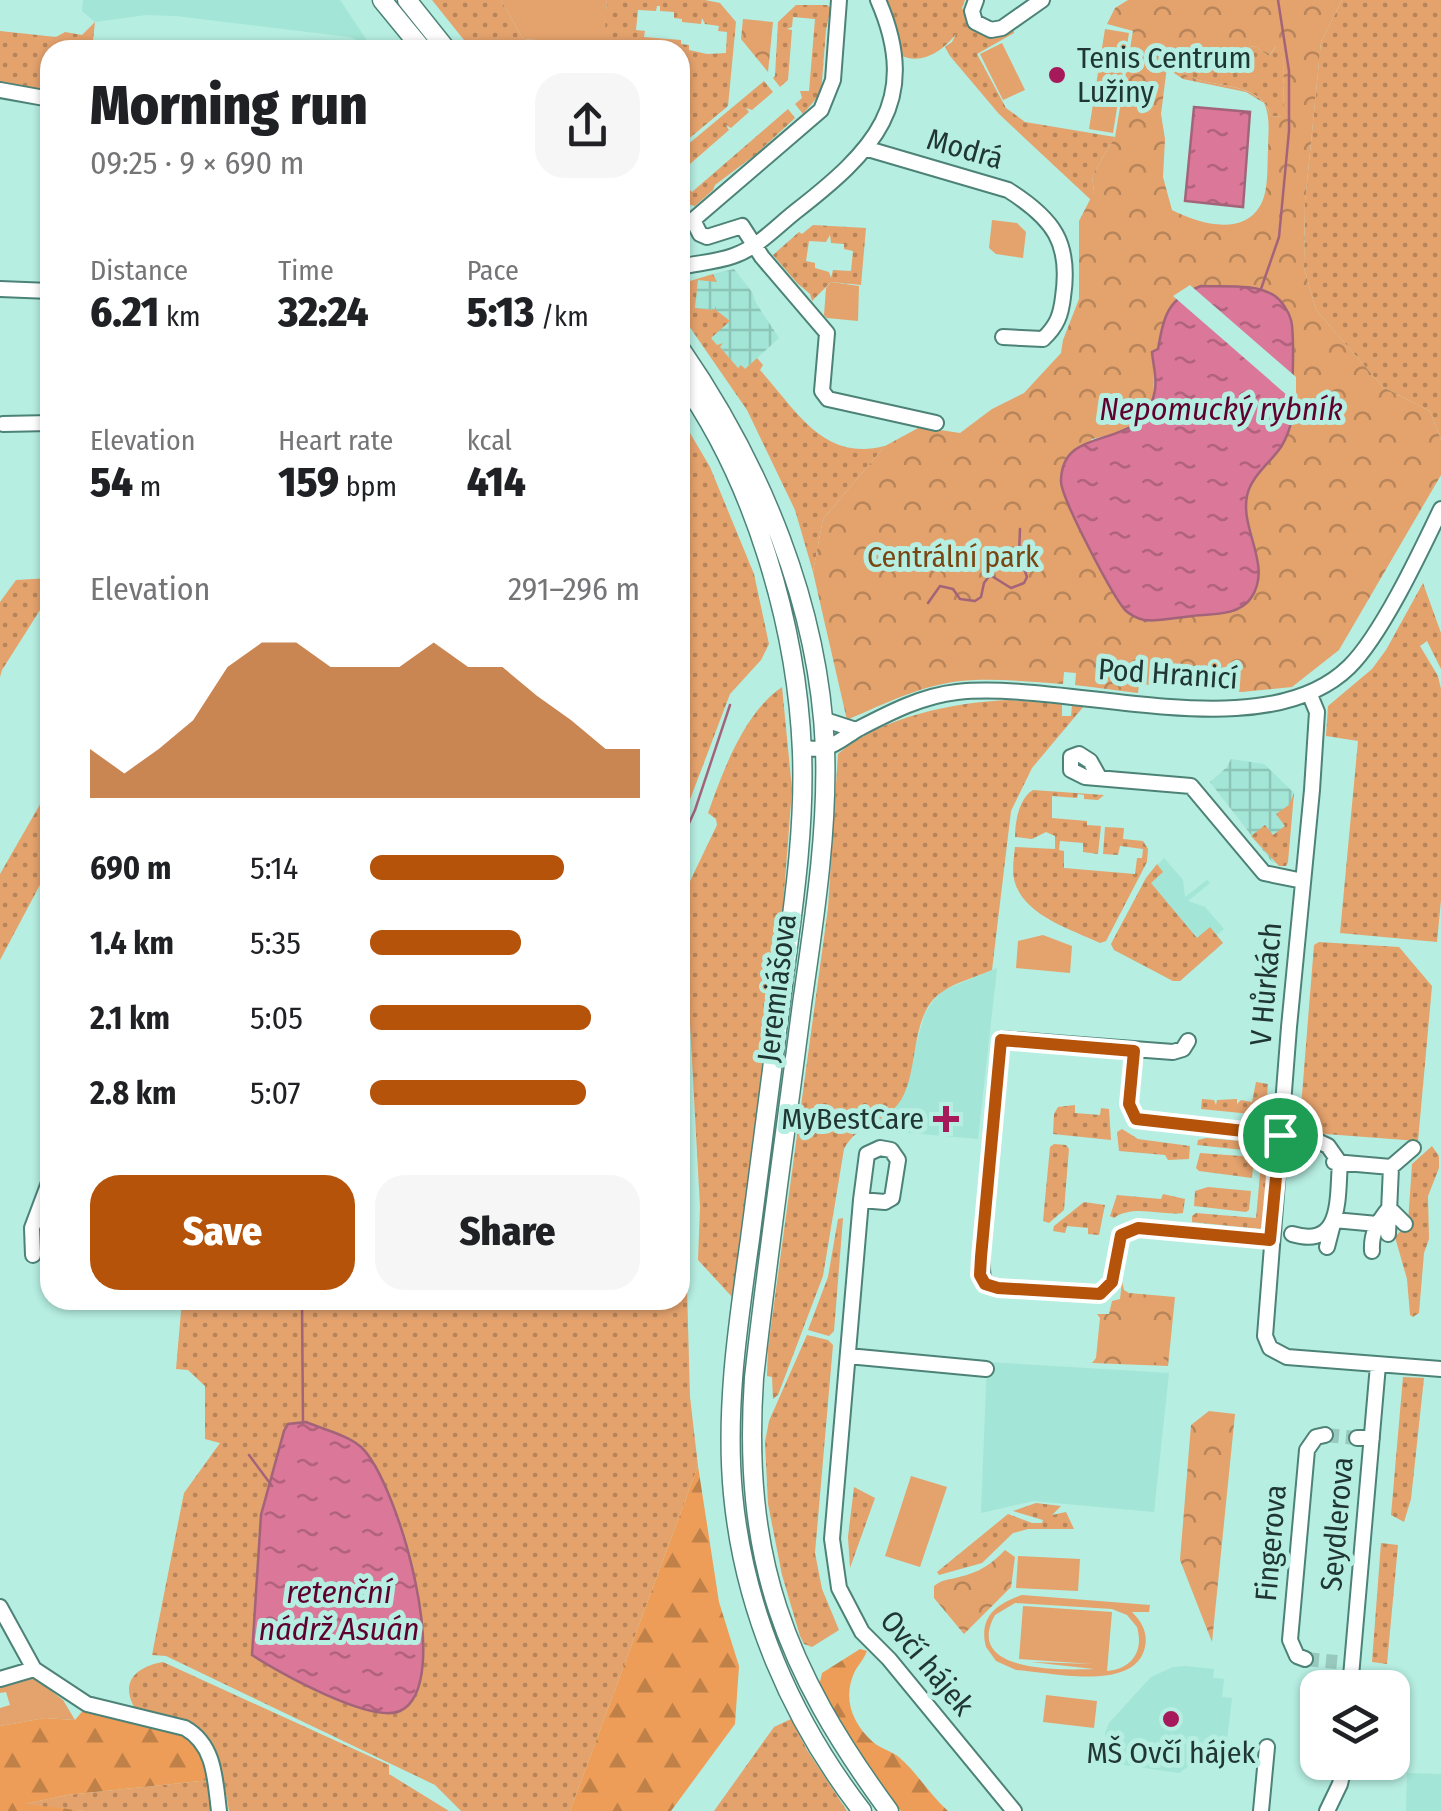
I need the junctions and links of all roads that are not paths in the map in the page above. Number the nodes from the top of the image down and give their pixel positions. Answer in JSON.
{"nodes":[{"id":1,"x":382,"y":0,"type":"edge"},
{"id":2,"x":407,"y":0,"type":"edge"},
{"id":3,"x":839,"y":0,"type":"edge"},
{"id":4,"x":878,"y":0,"type":"edge"},
{"id":5,"x":976,"y":0,"type":"edge"},
{"id":6,"x":1042,"y":0,"type":"edge"},
{"id":7,"x":415,"y":40,"type":"edge"},
{"id":8,"x":439,"y":40,"type":"edge"},
{"id":9,"x":0,"y":90,"type":"edge"},
{"id":10,"x":40,"y":97,"type":"edge"},
{"id":11,"x":868,"y":149,"type":"junction"},
{"id":12,"x":755,"y":246,"type":"junction"},
{"id":13,"x":690,"y":265,"type":"edge"},
{"id":14,"x":0,"y":289,"type":"edge"},
{"id":15,"x":40,"y":291,"type":"edge"},
{"id":16,"x":1003,"y":337,"type":"dead end"},
{"id":17,"x":690,"y":363,"type":"edge"},
{"id":18,"x":690,"y":393,"type":"edge"},
{"id":19,"x":40,"y":423,"type":"edge"},
{"id":20,"x":936,"y":423,"type":"dead end"},
{"id":21,"x":3,"y":424,"type":"dead end"},
{"id":22,"x":1441,"y":509,"type":"edge"},
{"id":23,"x":1310,"y":694,"type":"junction"},
{"id":24,"x":822,"y":720,"type":"junction"},
{"id":25,"x":856,"y":730,"type":"junction"},
{"id":26,"x":802,"y":748,"type":"junction"},
{"id":27,"x":825,"y":748,"type":"junction"},
{"id":28,"x":1099,"y":777,"type":"dead end"},
{"id":29,"x":1302,"y":880,"type":"junction"},
{"id":30,"x":1188,"y":1041,"type":"dead end"},
{"id":31,"x":1134,"y":1051,"type":"junction"},
{"id":32,"x":1280,"y":1135,"type":"junction"},
{"id":33,"x":1301,"y":1146,"type":"dead end"},
{"id":34,"x":1413,"y":1153,"type":"dead end"},
{"id":35,"x":1337,"y":1162,"type":"junction"},
{"id":36,"x":1390,"y":1172,"type":"junction"},
{"id":37,"x":1408,"y":1198,"type":"dead end"},
{"id":38,"x":860,"y":1200,"type":"dead end"},
{"id":39,"x":1389,"y":1202,"type":"junction"},
{"id":40,"x":40,"y":1207,"type":"edge"},
{"id":41,"x":1334,"y":1220,"type":"junction"},
{"id":42,"x":1405,"y":1224,"type":"dead end"},
{"id":43,"x":1384,"y":1228,"type":"junction"},
{"id":44,"x":1292,"y":1235,"type":"dead end"},
{"id":45,"x":1270,"y":1240,"type":"junction"},
{"id":46,"x":1327,"y":1247,"type":"dead end"},
{"id":47,"x":1372,"y":1251,"type":"dead end"},
{"id":48,"x":33,"y":1255,"type":"dead end"},
{"id":49,"x":848,"y":1356,"type":"junction"},
{"id":50,"x":1378,"y":1365,"type":"junction"},
{"id":51,"x":986,"y":1369,"type":"dead end"},
{"id":52,"x":1441,"y":1369,"type":"edge"},
{"id":53,"x":1325,"y":1435,"type":"dead end"},
{"id":54,"x":0,"y":1607,"type":"edge"},
{"id":55,"x":1305,"y":1659,"type":"dead end"},
{"id":56,"x":34,"y":1669,"type":"junction"},
{"id":57,"x":1346,"y":1670,"type":"edge"},
{"id":58,"x":0,"y":1679,"type":"edge"},
{"id":59,"x":1267,"y":1747,"type":"dead end"},
{"id":60,"x":1341,"y":1780,"type":"edge"},
{"id":61,"x":1328,"y":1809,"type":"edge"},
{"id":62,"x":220,"y":1811,"type":"edge"},
{"id":63,"x":862,"y":1811,"type":"edge"},
{"id":64,"x":889,"y":1811,"type":"edge"},
{"id":65,"x":1014,"y":1811,"type":"edge"},
{"id":66,"x":1261,"y":1811,"type":"edge"}],
"edges":[{"from":1,"to":7,"type":"main road"},
{"from":2,"to":8,"type":"main road"},
{"from":3,"to":12,"type":"street"},
{"from":4,"to":11,"type":"street"},
{"from":5,"to":6,"type":"street"},
{"from":9,"to":10,"type":"street"},
{"from":11,"to":12,"type":"street"},
{"from":11,"to":16,"type":"street","name":"Modrá"},
{"from":12,"to":13,"type":"street"},
{"from":12,"to":20,"type":"street"},
{"from":14,"to":15,"type":"street"},
{"from":17,"to":24,"type":"main road","name":"Jeremiášova"},
{"from":18,"to":26,"type":"main road","name":"Jeremiášova"},
{"from":19,"to":21,"type":"street"},
{"from":22,"to":23,"type":"street","name":"Pod Hranicí"},
{"from":23,"to":25,"type":"street","name":"Pod Hranicí"},
{"from":23,"to":29,"type":"street","name":"V Hůrkách"},
{"from":24,"to":25,"type":"street"},
{"from":24,"to":27,"type":"main road","name":"Jeremiášova"},
{"from":25,"to":27,"type":"street","name":"Pod Hranicí"},
{"from":26,"to":27,"type":"street"},
{"from":26,"to":63,"type":"main road","name":"Jeremiášova"},
{"from":27,"to":64,"type":"main road","name":"Jeremiášova"},
{"from":28,"to":29,"type":"street"},
{"from":29,"to":32,"type":"street","name":"V Hůrkách"},
{"from":30,"to":31,"type":"street"},
{"from":31,"to":32,"type":"street"},
{"from":31,"to":45,"type":"street"},
{"from":32,"to":45,"type":"street","name":"V Hůrkách"},
{"from":33,"to":35,"type":"street"},
{"from":34,"to":36,"type":"street"},
{"from":35,"to":36,"type":"street"},
{"from":35,"to":41,"type":"street"},
{"from":36,"to":39,"type":"street"},
{"from":37,"to":39,"type":"street"},
{"from":38,"to":49,"type":"street","name":"Ovčí hájek"},
{"from":39,"to":42,"type":"street"},
{"from":39,"to":43,"type":"street"},
{"from":40,"to":48,"type":"street"},
{"from":41,"to":43,"type":"street"},
{"from":41,"to":44,"type":"street"},
{"from":41,"to":46,"type":"street"},
{"from":43,"to":47,"type":"street"},
{"from":45,"to":50,"type":"street","name":"V Hůrkách"},
{"from":49,"to":51,"type":"street"},
{"from":49,"to":65,"type":"street","name":"Ovčí hájek"},
{"from":50,"to":52,"type":"street"},
{"from":50,"to":57,"type":"street","name":"Seydlerova"},
{"from":53,"to":55,"type":"street","name":"Fingerova"},
{"from":54,"to":56,"type":"street"},
{"from":56,"to":58,"type":"street"},
{"from":56,"to":62,"type":"street"},
{"from":59,"to":66,"type":"street"},
{"from":60,"to":61,"type":"street"}]}
